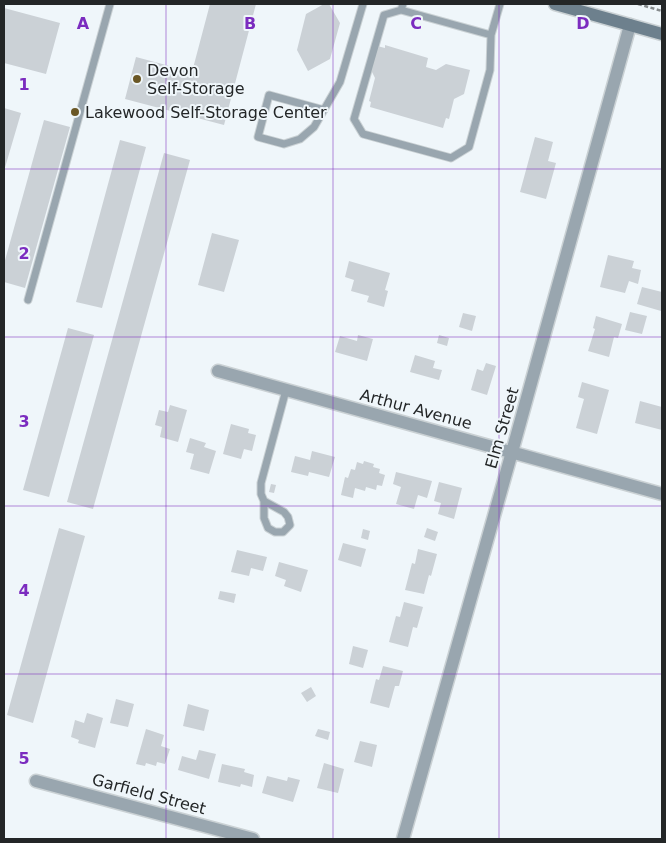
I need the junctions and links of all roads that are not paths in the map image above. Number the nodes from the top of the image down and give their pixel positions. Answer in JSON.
{"nodes":[{"id":1,"x":110,"y":4,"type":"edge"},
{"id":2,"x":363,"y":4,"type":"edge"},
{"id":3,"x":500,"y":4,"type":"edge"},
{"id":4,"x":555,"y":4,"type":"edge"},
{"id":5,"x":402,"y":7,"type":"edge"},
{"id":6,"x":630,"y":25,"type":"junction"},
{"id":7,"x":662,"y":34,"type":"edge"},
{"id":8,"x":492,"y":36,"type":"junction"},
{"id":9,"x":324,"y":110,"type":"junction"},
{"id":10,"x":28,"y":300,"type":"dead end"},
{"id":11,"x":218,"y":371,"type":"dead end"},
{"id":12,"x":286,"y":390,"type":"junction"},
{"id":13,"x":512,"y":452,"type":"junction"},
{"id":14,"x":662,"y":494,"type":"edge"},
{"id":15,"x":264,"y":501,"type":"junction"},
{"id":16,"x":36,"y":781,"type":"dead end"},
{"id":17,"x":253,"y":839,"type":"edge"},
{"id":18,"x":403,"y":839,"type":"edge"}],
"edges":[{"from":1,"to":10,"type":"lane"},
{"from":2,"to":9,"type":"lane"},
{"from":3,"to":8,"type":"lane"},
{"from":4,"to":6,"type":"street"},
{"from":5,"to":8,"type":"lane"},
{"from":5,"to":8,"type":"lane"},
{"from":6,"to":7,"type":"street"},
{"from":6,"to":13,"type":"street","name":"Elm Street"},
{"from":9,"to":9,"type":"lane"},
{"from":11,"to":12,"type":"street","name":"Arthur Avenue"},
{"from":12,"to":13,"type":"street","name":"Arthur Avenue"},
{"from":12,"to":15,"type":"lane"},
{"from":13,"to":14,"type":"street","name":"Arthur Avenue"},
{"from":13,"to":18,"type":"street","name":"Elm Street"},
{"from":15,"to":15,"type":"lane"},
{"from":16,"to":17,"type":"street","name":"Garfield Street"}]}
